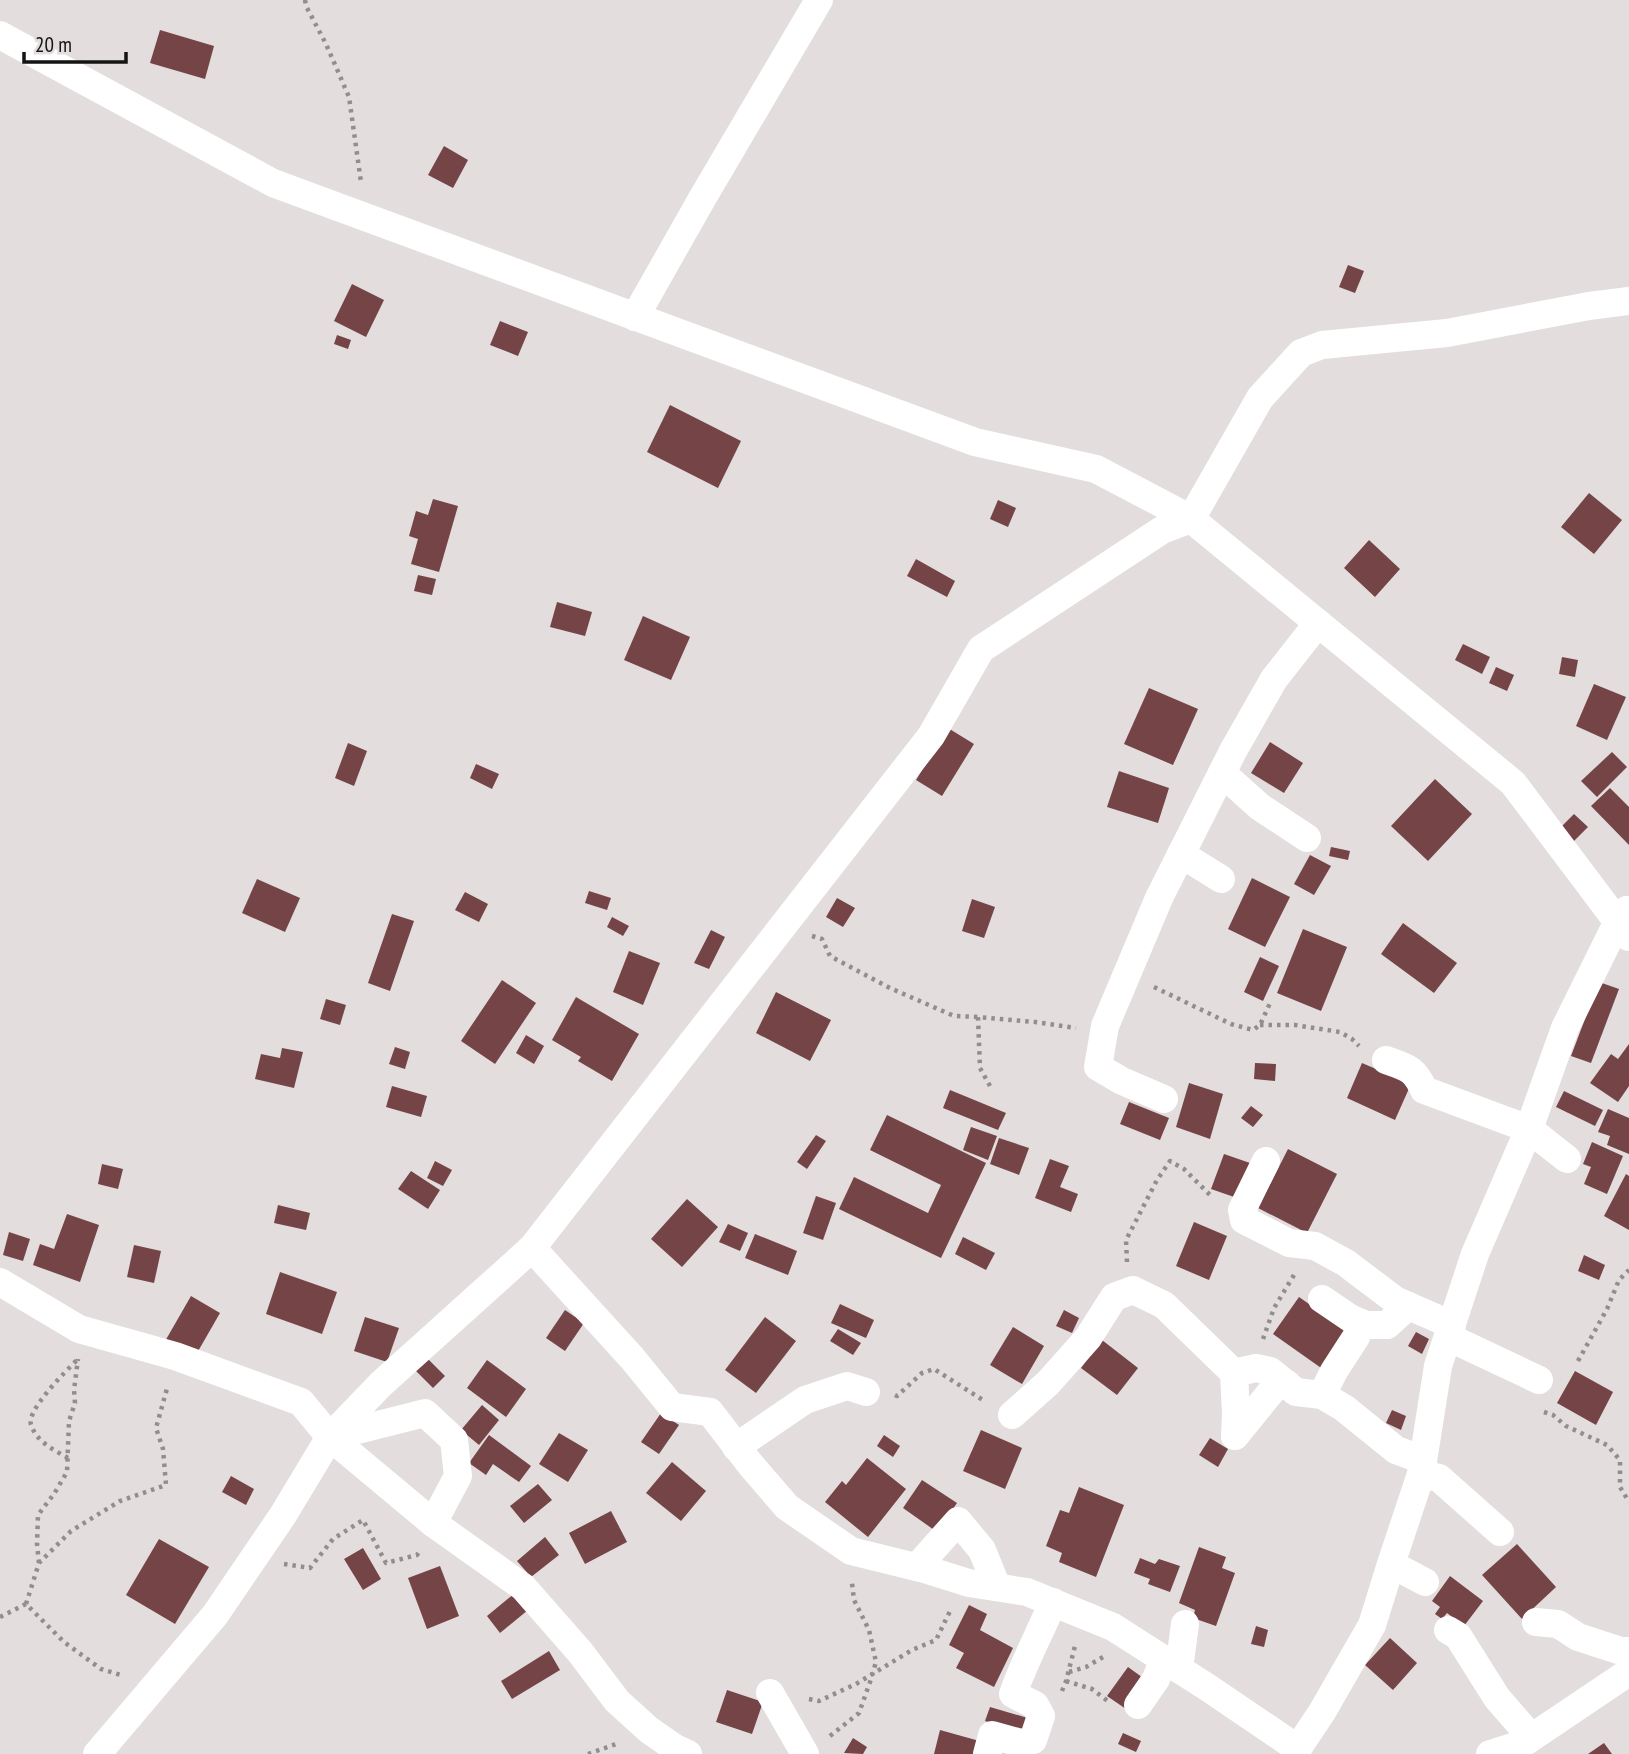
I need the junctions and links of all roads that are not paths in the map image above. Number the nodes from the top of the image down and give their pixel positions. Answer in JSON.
{"nodes":[{"id":1,"x":819,"y":0,"type":"edge"},
{"id":2,"x":0,"y":35,"type":"edge"},
{"id":3,"x":1629,"y":301,"type":"edge"},
{"id":4,"x":635,"y":317,"type":"junction"},
{"id":5,"x":1191,"y":519,"type":"junction"},
{"id":6,"x":1318,"y":622,"type":"junction"},
{"id":7,"x":1222,"y":773,"type":"junction"},
{"id":8,"x":1307,"y":838,"type":"dead end"},
{"id":9,"x":1181,"y":854,"type":"junction"},
{"id":10,"x":1221,"y":879,"type":"dead end"},
{"id":11,"x":1625,"y":923,"type":"edge"},
{"id":12,"x":1386,"y":1060,"type":"road end"},
{"id":13,"x":1164,"y":1099,"type":"dead end"},
{"id":14,"x":1529,"y":1129,"type":"junction"},
{"id":15,"x":1567,"y":1159,"type":"dead end"},
{"id":16,"x":1266,"y":1161,"type":"dead end"},
{"id":17,"x":532,"y":1248,"type":"junction"},
{"id":18,"x":0,"y":1282,"type":"edge"},
{"id":19,"x":1322,"y":1299,"type":"dead end"},
{"id":20,"x":1408,"y":1306,"type":"junction"},
{"id":21,"x":1361,"y":1323,"type":"junction"},
{"id":22,"x":1450,"y":1331,"type":"junction"},
{"id":23,"x":1234,"y":1373,"type":"junction"},
{"id":24,"x":1278,"y":1377,"type":"junction"},
{"id":25,"x":1539,"y":1380,"type":"dead end"},
{"id":26,"x":866,"y":1392,"type":"road end"},
{"id":27,"x":1322,"y":1395,"type":"junction"},
{"id":28,"x":1012,"y":1415,"type":"road end"},
{"id":29,"x":330,"y":1437,"type":"junction"},
{"id":30,"x":736,"y":1447,"type":"junction"},
{"id":31,"x":1422,"y":1467,"type":"junction"},
{"id":32,"x":433,"y":1523,"type":"junction"},
{"id":33,"x":1500,"y":1532,"type":"dead end"},
{"id":34,"x":1391,"y":1564,"type":"junction"},
{"id":35,"x":917,"y":1567,"type":"junction"},
{"id":36,"x":1425,"y":1581,"type":"dead end"},
{"id":37,"x":997,"y":1587,"type":"junction"},
{"id":38,"x":1053,"y":1602,"type":"junction"},
{"id":39,"x":1536,"y":1622,"type":"dead end"},
{"id":40,"x":1185,"y":1624,"type":"dead end"},
{"id":41,"x":1448,"y":1630,"type":"dead end"},
{"id":42,"x":1629,"y":1651,"type":"edge"},
{"id":43,"x":1172,"y":1664,"type":"junction"},
{"id":44,"x":1629,"y":1672,"type":"edge"},
{"id":45,"x":770,"y":1693,"type":"road end"},
{"id":46,"x":1138,"y":1705,"type":"road end"},
{"id":47,"x":1531,"y":1737,"type":"junction"},
{"id":48,"x":1295,"y":1751,"type":"edge"},
{"id":49,"x":97,"y":1754,"type":"edge"},
{"id":50,"x":688,"y":1754,"type":"edge"},
{"id":51,"x":805,"y":1754,"type":"edge"},
{"id":52,"x":987,"y":1754,"type":"edge"},
{"id":53,"x":1490,"y":1754,"type":"edge"}],
"edges":[{"from":1,"to":4,"type":"street"},
{"from":2,"to":4,"type":"street"},
{"from":3,"to":5,"type":"street"},
{"from":4,"to":5,"type":"street"},
{"from":5,"to":6,"type":"street"},
{"from":5,"to":17,"type":"street"},
{"from":6,"to":7,"type":"street"},
{"from":6,"to":11,"type":"street"},
{"from":7,"to":8,"type":"street"},
{"from":7,"to":9,"type":"street"},
{"from":9,"to":10,"type":"street"},
{"from":9,"to":13,"type":"street"},
{"from":11,"to":14,"type":"street"},
{"from":12,"to":14,"type":"street"},
{"from":14,"to":15,"type":"street"},
{"from":14,"to":22,"type":"street"},
{"from":16,"to":20,"type":"street"},
{"from":17,"to":29,"type":"street"},
{"from":17,"to":30,"type":"street"},
{"from":18,"to":29,"type":"street"},
{"from":19,"to":21,"type":"street"},
{"from":20,"to":21,"type":"street"},
{"from":20,"to":22,"type":"street"},
{"from":21,"to":27,"type":"street"},
{"from":22,"to":25,"type":"street"},
{"from":22,"to":31,"type":"street"},
{"from":23,"to":24,"type":"street"},
{"from":23,"to":24,"type":"street"},
{"from":23,"to":28,"type":"street"},
{"from":24,"to":27,"type":"street"},
{"from":26,"to":30,"type":"street"},
{"from":27,"to":31,"type":"street"},
{"from":29,"to":32,"type":"street"},
{"from":29,"to":32,"type":"street"},
{"from":29,"to":49,"type":"street"},
{"from":30,"to":35,"type":"street"},
{"from":31,"to":33,"type":"street"},
{"from":31,"to":34,"type":"street"},
{"from":32,"to":50,"type":"street"},
{"from":34,"to":36,"type":"street"},
{"from":34,"to":48,"type":"street"},
{"from":35,"to":37,"type":"street"},
{"from":35,"to":37,"type":"street"},
{"from":37,"to":38,"type":"street"},
{"from":38,"to":43,"type":"street"},
{"from":38,"to":52,"type":"street"},
{"from":39,"to":42,"type":"street"},
{"from":40,"to":43,"type":"street"},
{"from":41,"to":47,"type":"street"},
{"from":43,"to":46,"type":"street"},
{"from":43,"to":48,"type":"street"},
{"from":44,"to":47,"type":"street"},
{"from":45,"to":51,"type":"street"},
{"from":47,"to":53,"type":"street"}]}
